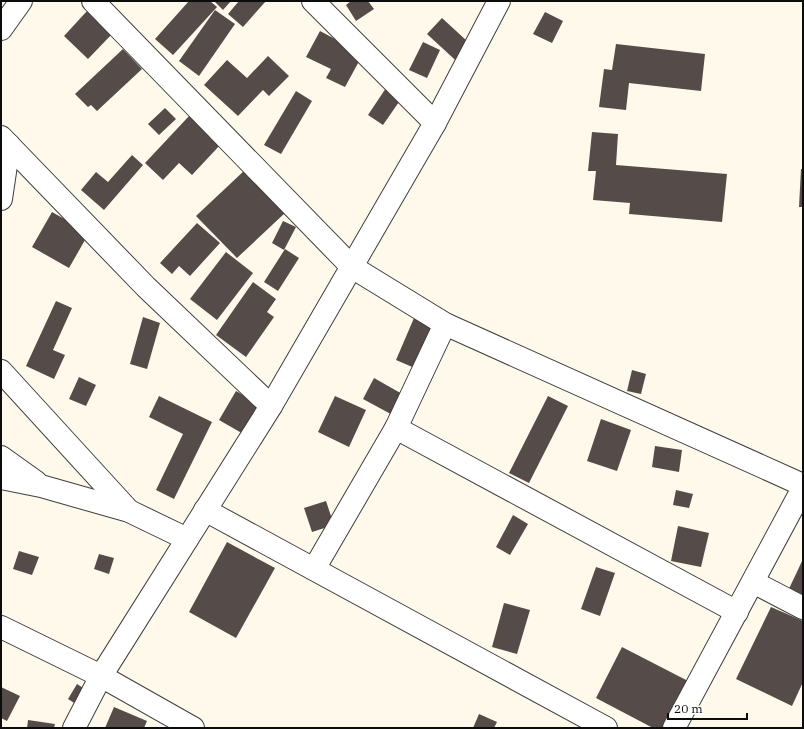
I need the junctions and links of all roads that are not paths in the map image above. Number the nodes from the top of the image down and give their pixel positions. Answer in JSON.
{"nodes":[{"id":1,"x":21,"y":1,"type":"edge"},
{"id":2,"x":93,"y":1,"type":"edge"},
{"id":3,"x":313,"y":1,"type":"edge"},
{"id":4,"x":499,"y":1,"type":"edge"},
{"id":5,"x":1,"y":29,"type":"edge"},
{"id":6,"x":435,"y":123,"type":"junction"},
{"id":7,"x":5,"y":141,"type":"edge"},
{"id":8,"x":1,"y":199,"type":"edge"},
{"id":9,"x":352,"y":267,"type":"junction"},
{"id":10,"x":445,"y":324,"type":"junction"},
{"id":11,"x":1,"y":371,"type":"edge"},
{"id":12,"x":271,"y":406,"type":"junction"},
{"id":13,"x":396,"y":428,"type":"junction"},
{"id":14,"x":1,"y":457,"type":"edge"},
{"id":15,"x":1,"y":478,"type":"edge"},
{"id":16,"x":803,"y":485,"type":"edge"},
{"id":17,"x":42,"y":486,"type":"junction"},
{"id":18,"x":803,"y":488,"type":"edge"},
{"id":19,"x":206,"y":510,"type":"junction"},
{"id":20,"x":129,"y":511,"type":"junction"},
{"id":21,"x":187,"y":539,"type":"junction"},
{"id":22,"x":314,"y":569,"type":"junction"},
{"id":23,"x":753,"y":582,"type":"junction"},
{"id":24,"x":803,"y":608,"type":"edge"},
{"id":25,"x":737,"y":612,"type":"junction"},
{"id":26,"x":1,"y":627,"type":"edge"},
{"id":27,"x":101,"y":676,"type":"junction"},
{"id":28,"x":74,"y":728,"type":"edge"},
{"id":29,"x":193,"y":728,"type":"edge"},
{"id":30,"x":606,"y":728,"type":"edge"},
{"id":31,"x":674,"y":728,"type":"edge"}],
"edges":[{"from":1,"to":5,"type":"street"},
{"from":2,"to":9,"type":"street"},
{"from":3,"to":6,"type":"street"},
{"from":4,"to":6,"type":"street"},
{"from":6,"to":9,"type":"street"},
{"from":7,"to":8,"type":"street"},
{"from":7,"to":12,"type":"street"},
{"from":9,"to":10,"type":"street"},
{"from":9,"to":12,"type":"street"},
{"from":10,"to":13,"type":"street"},
{"from":10,"to":16,"type":"street"},
{"from":11,"to":20,"type":"street"},
{"from":12,"to":19,"type":"street"},
{"from":13,"to":22,"type":"street"},
{"from":13,"to":25,"type":"street"},
{"from":14,"to":17,"type":"street"},
{"from":15,"to":17,"type":"street"},
{"from":17,"to":20,"type":"street"},
{"from":18,"to":23,"type":"street"},
{"from":19,"to":21,"type":"street"},
{"from":19,"to":22,"type":"street"},
{"from":20,"to":21,"type":"street"},
{"from":21,"to":27,"type":"street"},
{"from":22,"to":30,"type":"street"},
{"from":23,"to":24,"type":"street"},
{"from":23,"to":25,"type":"street"},
{"from":25,"to":31,"type":"street"},
{"from":26,"to":27,"type":"street"},
{"from":27,"to":28,"type":"street"},
{"from":27,"to":29,"type":"street"}]}
